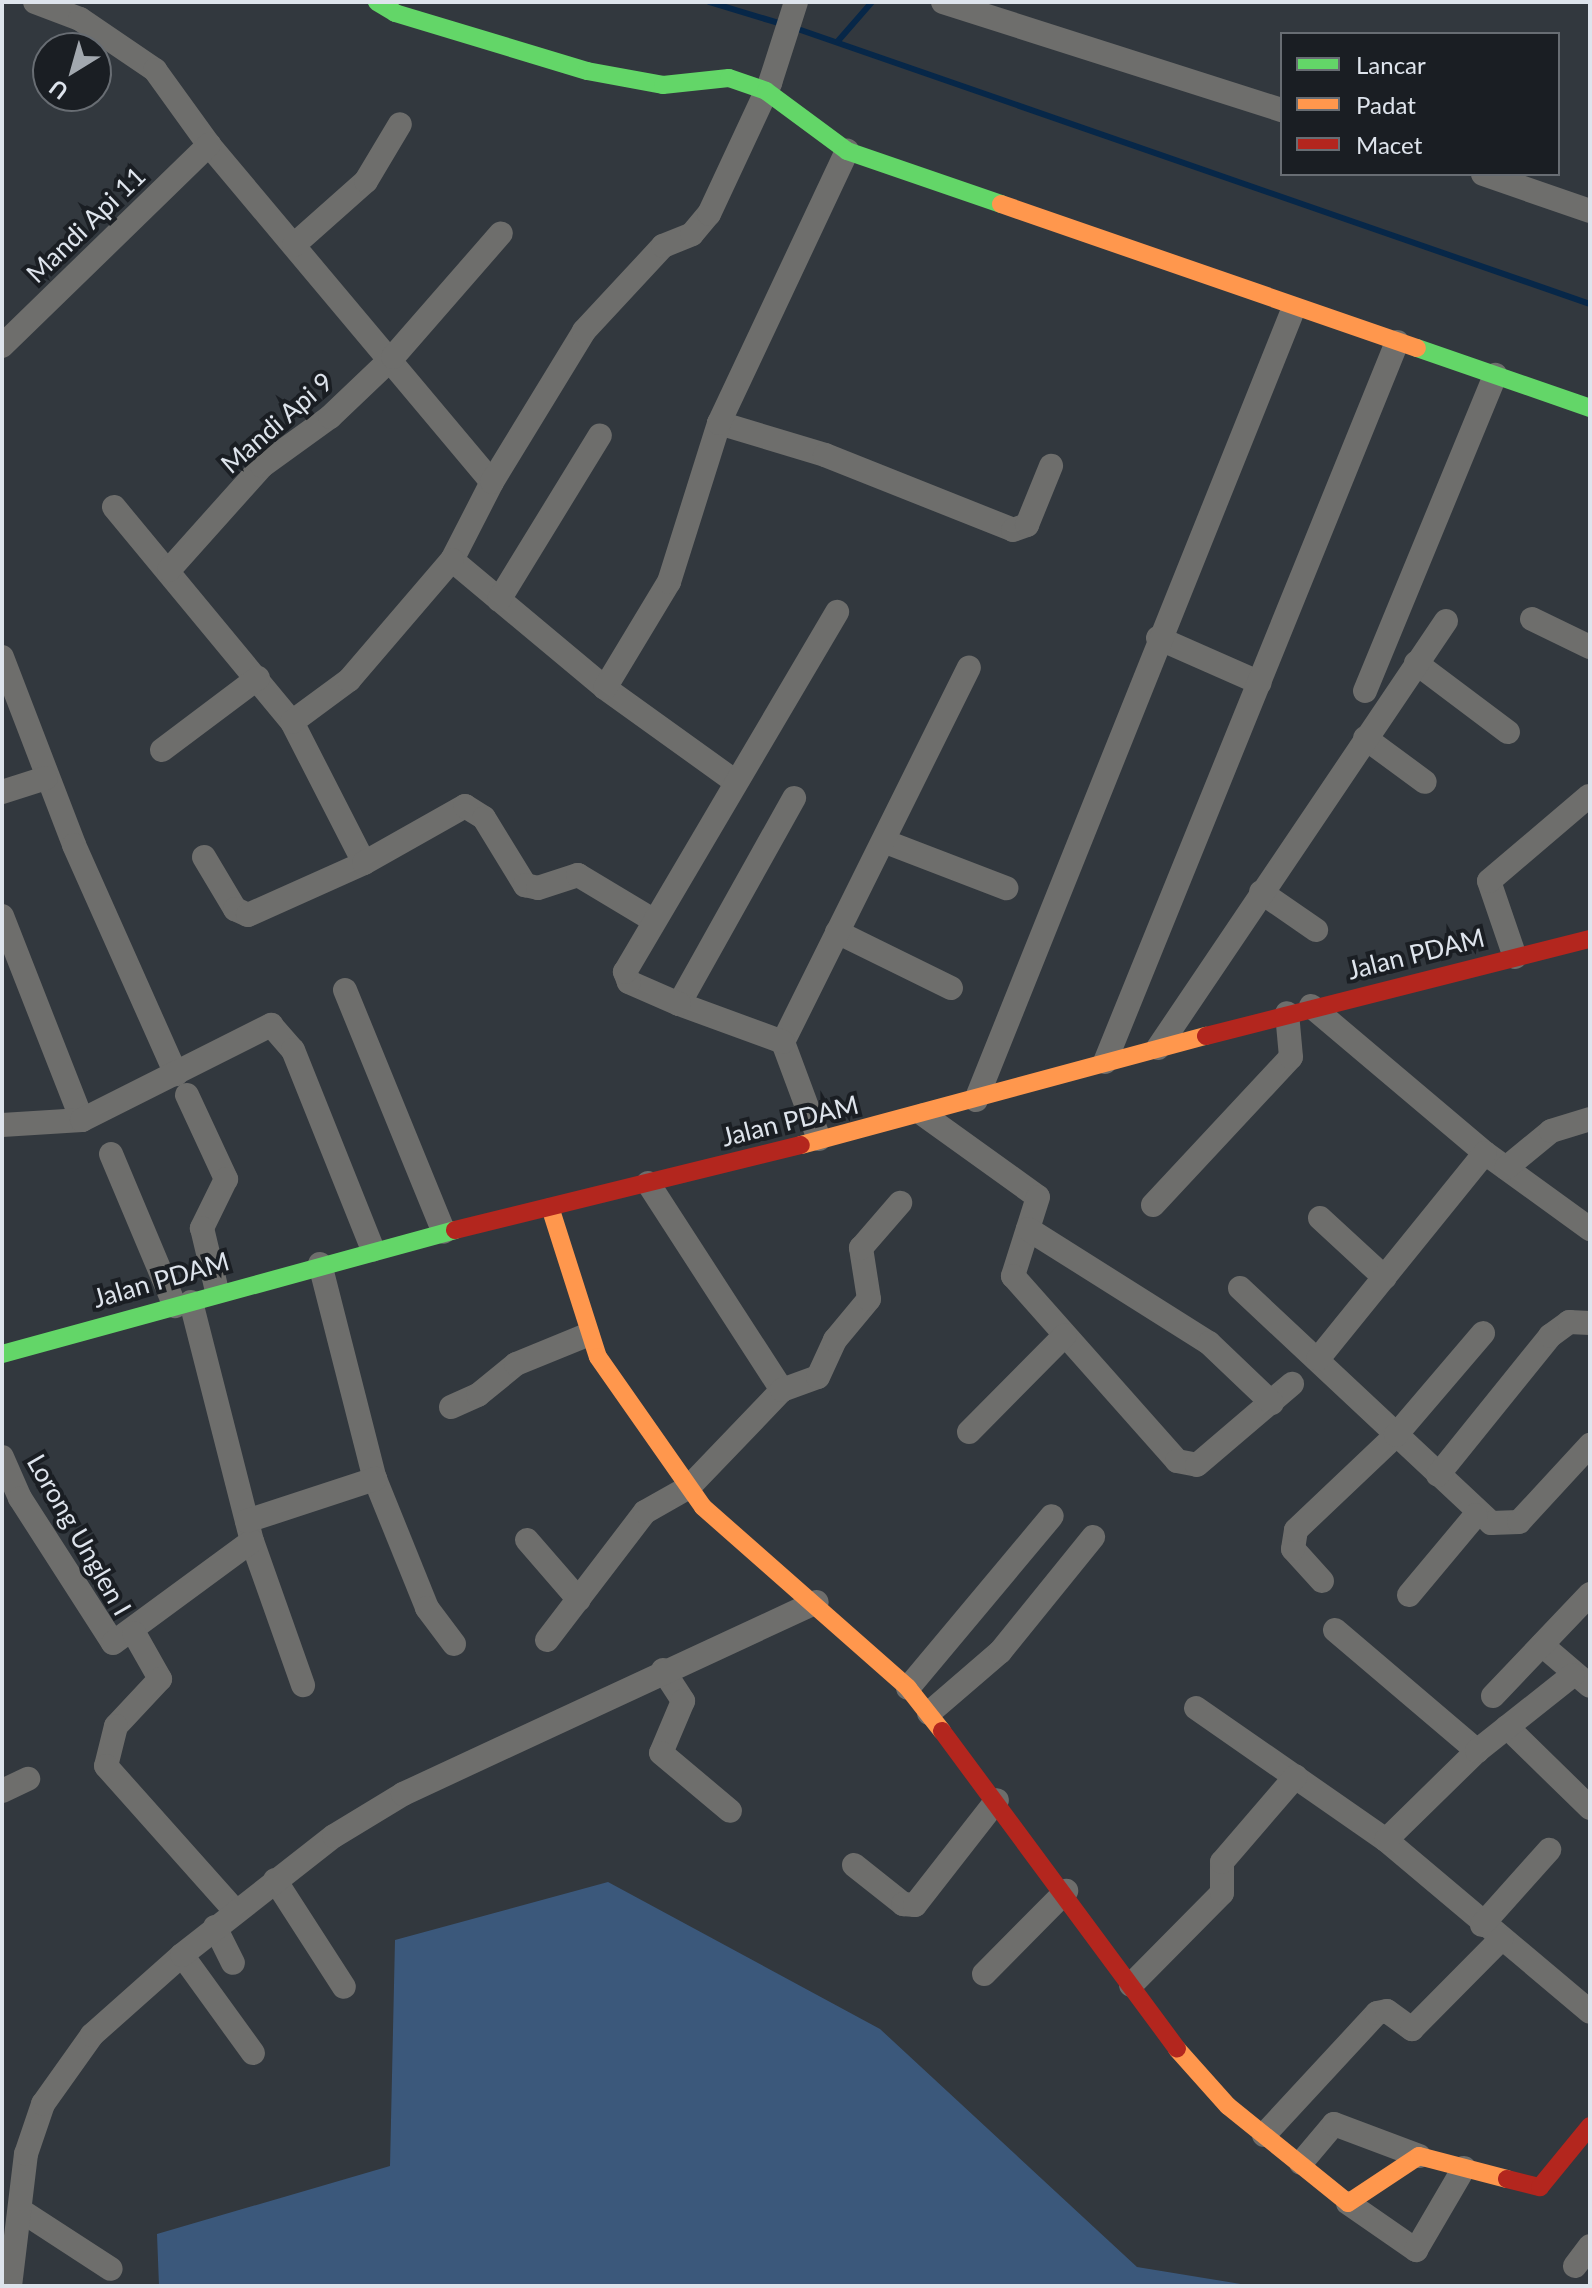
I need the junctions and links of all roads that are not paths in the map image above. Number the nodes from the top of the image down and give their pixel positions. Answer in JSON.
{"nodes":[{"id":1,"x":35,"y":2,"type":"edge"},
{"id":2,"x":377,"y":2,"type":"edge"},
{"id":3,"x":796,"y":2,"type":"edge"},
{"id":4,"x":943,"y":2,"type":"edge"},
{"id":5,"x":768,"y":87,"type":"junction"},
{"id":6,"x":1280,"y":109,"type":"edge"},
{"id":7,"x":400,"y":124,"type":"dead end"},
{"id":8,"x":209,"y":145,"type":"junction"},
{"id":9,"x":847,"y":151,"type":"junction"},
{"id":10,"x":1489,"y":176,"type":"edge"},
{"id":11,"x":1589,"y":208,"type":"edge"},
{"id":12,"x":501,"y":233,"type":"dead end"},
{"id":13,"x":294,"y":245,"type":"junction"},
{"id":14,"x":1293,"y":310,"type":"junction"},
{"id":15,"x":1397,"y":342,"type":"junction"},
{"id":16,"x":2,"y":346,"type":"edge"},
{"id":17,"x":393,"y":357,"type":"junction"},
{"id":18,"x":1495,"y":375,"type":"junction"},
{"id":19,"x":1590,"y":408,"type":"edge"},
{"id":20,"x":719,"y":423,"type":"junction"},
{"id":21,"x":600,"y":435,"type":"dead end"},
{"id":22,"x":1051,"y":466,"type":"dead end"},
{"id":23,"x":492,"y":482,"type":"junction"},
{"id":24,"x":114,"y":507,"type":"dead end"},
{"id":25,"x":452,"y":560,"type":"junction"},
{"id":26,"x":169,"y":570,"type":"junction"},
{"id":27,"x":499,"y":600,"type":"junction"},
{"id":28,"x":837,"y":612,"type":"dead end"},
{"id":29,"x":1532,"y":619,"type":"dead end"},
{"id":30,"x":1446,"y":621,"type":"dead end"},
{"id":31,"x":1158,"y":638,"type":"junction"},
{"id":32,"x":1590,"y":647,"type":"edge"},
{"id":33,"x":2,"y":657,"type":"edge"},
{"id":34,"x":1416,"y":663,"type":"junction"},
{"id":35,"x":969,"y":668,"type":"dead end"},
{"id":36,"x":258,"y":678,"type":"junction"},
{"id":37,"x":1260,"y":683,"type":"junction"},
{"id":38,"x":605,"y":688,"type":"junction"},
{"id":39,"x":1365,"y":691,"type":"dead end"},
{"id":40,"x":292,"y":722,"type":"junction"},
{"id":41,"x":1508,"y":732,"type":"dead end"},
{"id":42,"x":1365,"y":738,"type":"junction"},
{"id":43,"x":162,"y":750,"type":"dead end"},
{"id":44,"x":46,"y":778,"type":"junction"},
{"id":45,"x":736,"y":782,"type":"junction"},
{"id":46,"x":1425,"y":782,"type":"dead end"},
{"id":47,"x":2,"y":792,"type":"edge"},
{"id":48,"x":1589,"y":796,"type":"edge"},
{"id":49,"x":794,"y":798,"type":"dead end"},
{"id":50,"x":886,"y":842,"type":"junction"},
{"id":51,"x":204,"y":857,"type":"dead end"},
{"id":52,"x":364,"y":863,"type":"junction"},
{"id":53,"x":1006,"y":888,"type":"dead end"},
{"id":54,"x":1261,"y":892,"type":"junction"},
{"id":55,"x":2,"y":916,"type":"edge"},
{"id":56,"x":653,"y":920,"type":"junction"},
{"id":57,"x":1316,"y":930,"type":"dead end"},
{"id":58,"x":837,"y":932,"type":"junction"},
{"id":59,"x":1590,"y":939,"type":"edge"},
{"id":60,"x":1515,"y":957,"type":"junction"},
{"id":61,"x":951,"y":988,"type":"dead end"},
{"id":62,"x":345,"y":990,"type":"dead end"},
{"id":63,"x":679,"y":1004,"type":"junction"},
{"id":64,"x":1311,"y":1006,"type":"junction"},
{"id":65,"x":1287,"y":1013,"type":"junction"},
{"id":66,"x":783,"y":1042,"type":"junction"},
{"id":67,"x":1158,"y":1048,"type":"junction"},
{"id":68,"x":1105,"y":1062,"type":"junction"},
{"id":69,"x":182,"y":1085,"type":"junction"},
{"id":70,"x":976,"y":1100,"type":"junction"},
{"id":71,"x":924,"y":1115,"type":"junction"},
{"id":72,"x":1590,"y":1119,"type":"edge"},
{"id":73,"x":82,"y":1120,"type":"junction"},
{"id":74,"x":2,"y":1125,"type":"edge"},
{"id":75,"x":819,"y":1139,"type":"junction"},
{"id":76,"x":1485,"y":1153,"type":"junction"},
{"id":77,"x":111,"y":1154,"type":"dead end"},
{"id":78,"x":1506,"y":1168,"type":"junction"},
{"id":79,"x":648,"y":1183,"type":"junction"},
{"id":80,"x":900,"y":1203,"type":"dead end"},
{"id":81,"x":1153,"y":1205,"type":"dead end"},
{"id":82,"x":550,"y":1207,"type":"junction"},
{"id":83,"x":1320,"y":1218,"type":"dead end"},
{"id":84,"x":1028,"y":1229,"type":"junction"},
{"id":85,"x":1590,"y":1229,"type":"edge"},
{"id":86,"x":444,"y":1232,"type":"junction"},
{"id":87,"x":373,"y":1250,"type":"junction"},
{"id":88,"x":320,"y":1264,"type":"junction"},
{"id":89,"x":1385,"y":1278,"type":"junction"},
{"id":90,"x":1240,"y":1288,"type":"dead end"},
{"id":91,"x":217,"y":1291,"type":"junction"},
{"id":92,"x":183,"y":1304,"type":"junction"},
{"id":93,"x":1590,"y":1323,"type":"edge"},
{"id":94,"x":1483,"y":1333,"type":"dead end"},
{"id":95,"x":587,"y":1335,"type":"junction"},
{"id":96,"x":1065,"y":1335,"type":"junction"},
{"id":97,"x":2,"y":1354,"type":"edge"},
{"id":98,"x":1318,"y":1359,"type":"junction"},
{"id":99,"x":1292,"y":1384,"type":"dead end"},
{"id":100,"x":782,"y":1390,"type":"junction"},
{"id":101,"x":1272,"y":1403,"type":"junction"},
{"id":102,"x":451,"y":1407,"type":"dead end"},
{"id":103,"x":969,"y":1432,"type":"dead end"},
{"id":104,"x":1396,"y":1435,"type":"junction"},
{"id":105,"x":1590,"y":1445,"type":"edge"},
{"id":106,"x":2,"y":1457,"type":"edge"},
{"id":107,"x":1438,"y":1475,"type":"junction"},
{"id":108,"x":375,"y":1479,"type":"junction"},
{"id":109,"x":689,"y":1487,"type":"junction"},
{"id":110,"x":11,"y":1501,"type":"edge"},
{"id":111,"x":1476,"y":1515,"type":"junction"},
{"id":112,"x":1052,"y":1516,"type":"dead end"},
{"id":113,"x":249,"y":1531,"type":"junction"},
{"id":114,"x":1093,"y":1537,"type":"dead end"},
{"id":115,"x":527,"y":1540,"type":"dead end"},
{"id":116,"x":1322,"y":1581,"type":"dead end"},
{"id":117,"x":1590,"y":1594,"type":"edge"},
{"id":118,"x":1409,"y":1595,"type":"dead end"},
{"id":119,"x":579,"y":1600,"type":"junction"},
{"id":120,"x":817,"y":1602,"type":"junction"},
{"id":121,"x":1335,"y":1630,"type":"dead end"},
{"id":122,"x":134,"y":1633,"type":"junction"},
{"id":123,"x":547,"y":1640,"type":"dead end"},
{"id":124,"x":454,"y":1644,"type":"dead end"},
{"id":125,"x":1542,"y":1645,"type":"junction"},
{"id":126,"x":663,"y":1670,"type":"junction"},
{"id":127,"x":1581,"y":1680,"type":"edge"},
{"id":128,"x":303,"y":1685,"type":"dead end"},
{"id":129,"x":908,"y":1688,"type":"junction"},
{"id":130,"x":1493,"y":1696,"type":"dead end"},
{"id":131,"x":1196,"y":1708,"type":"dead end"},
{"id":132,"x":929,"y":1713,"type":"junction"},
{"id":133,"x":1507,"y":1727,"type":"junction"},
{"id":134,"x":1477,"y":1751,"type":"junction"},
{"id":135,"x":1296,"y":1776,"type":"junction"},
{"id":136,"x":28,"y":1779,"type":"dead end"},
{"id":137,"x":2,"y":1791,"type":"edge"},
{"id":138,"x":997,"y":1800,"type":"junction"},
{"id":139,"x":1590,"y":1808,"type":"edge"},
{"id":140,"x":730,"y":1811,"type":"dead end"},
{"id":141,"x":1386,"y":1840,"type":"junction"},
{"id":142,"x":1549,"y":1850,"type":"dead end"},
{"id":143,"x":854,"y":1865,"type":"dead end"},
{"id":144,"x":275,"y":1880,"type":"junction"},
{"id":145,"x":1066,"y":1891,"type":"junction"},
{"id":146,"x":235,"y":1911,"type":"junction"},
{"id":147,"x":215,"y":1927,"type":"junction"},
{"id":148,"x":1491,"y":1932,"type":"junction"},
{"id":149,"x":182,"y":1955,"type":"junction"},
{"id":150,"x":233,"y":1963,"type":"dead end"},
{"id":151,"x":984,"y":1974,"type":"dead end"},
{"id":152,"x":1131,"y":1985,"type":"junction"},
{"id":153,"x":344,"y":1987,"type":"dead end"},
{"id":154,"x":1586,"y":2000,"type":"edge"},
{"id":155,"x":253,"y":2053,"type":"dead end"},
{"id":156,"x":1590,"y":2126,"type":"edge"},
{"id":157,"x":1264,"y":2135,"type":"junction"},
{"id":158,"x":1419,"y":2156,"type":"junction"},
{"id":159,"x":1301,"y":2163,"type":"junction"},
{"id":160,"x":1464,"y":2168,"type":"junction"},
{"id":161,"x":1348,"y":2203,"type":"junction"},
{"id":162,"x":20,"y":2210,"type":"junction"},
{"id":163,"x":1590,"y":2246,"type":"edge"},
{"id":164,"x":1575,"y":2266,"type":"dead end"},
{"id":165,"x":111,"y":2269,"type":"dead end"},
{"id":166,"x":10,"y":2286,"type":"edge"}],
"edges":[{"from":1,"to":8,"type":"street"},
{"from":2,"to":5,"type":"street"},
{"from":3,"to":5,"type":"street"},
{"from":4,"to":6,"type":"street"},
{"from":5,"to":9,"type":"street"},
{"from":5,"to":23,"type":"street"},
{"from":7,"to":13,"type":"street"},
{"from":8,"to":13,"type":"street"},
{"from":8,"to":16,"type":"street","name":"Mandi Api 11"},
{"from":9,"to":14,"type":"street"},
{"from":9,"to":20,"type":"street"},
{"from":10,"to":11,"type":"street"},
{"from":12,"to":17,"type":"street","name":"Mandi Api 9"},
{"from":13,"to":17,"type":"street"},
{"from":14,"to":15,"type":"street"},
{"from":14,"to":31,"type":"street"},
{"from":15,"to":18,"type":"street"},
{"from":15,"to":37,"type":"street"},
{"from":17,"to":23,"type":"street"},
{"from":17,"to":26,"type":"street","name":"Mandi Api 9"},
{"from":18,"to":19,"type":"street"},
{"from":18,"to":39,"type":"street"},
{"from":20,"to":22,"type":"street"},
{"from":20,"to":38,"type":"street"},
{"from":21,"to":27,"type":"street"},
{"from":23,"to":25,"type":"street"},
{"from":24,"to":26,"type":"street"},
{"from":25,"to":27,"type":"street"},
{"from":25,"to":40,"type":"street"},
{"from":26,"to":36,"type":"street"},
{"from":27,"to":38,"type":"street"},
{"from":28,"to":45,"type":"street"},
{"from":29,"to":32,"type":"street"},
{"from":30,"to":34,"type":"street"},
{"from":31,"to":37,"type":"street"},
{"from":31,"to":70,"type":"street"},
{"from":33,"to":44,"type":"street"},
{"from":34,"to":41,"type":"street"},
{"from":34,"to":42,"type":"street"},
{"from":35,"to":50,"type":"street"},
{"from":36,"to":40,"type":"street"},
{"from":36,"to":43,"type":"street"},
{"from":37,"to":68,"type":"street"},
{"from":38,"to":45,"type":"street"},
{"from":40,"to":52,"type":"street"},
{"from":42,"to":46,"type":"street"},
{"from":42,"to":54,"type":"street"},
{"from":44,"to":47,"type":"street"},
{"from":44,"to":69,"type":"street"},
{"from":45,"to":56,"type":"street"},
{"from":48,"to":60,"type":"street"},
{"from":49,"to":63,"type":"street"},
{"from":50,"to":53,"type":"street"},
{"from":50,"to":58,"type":"street"},
{"from":51,"to":52,"type":"street"},
{"from":52,"to":56,"type":"street"},
{"from":54,"to":57,"type":"street"},
{"from":54,"to":67,"type":"street"},
{"from":55,"to":73,"type":"street"},
{"from":56,"to":63,"type":"street"},
{"from":58,"to":61,"type":"street"},
{"from":58,"to":66,"type":"street"},
{"from":59,"to":60,"type":"street","name":"Jalan PDAM"},
{"from":60,"to":64,"type":"street","name":"Jalan PDAM"},
{"from":62,"to":86,"type":"street"},
{"from":63,"to":66,"type":"street"},
{"from":64,"to":65,"type":"street","name":"Jalan PDAM"},
{"from":64,"to":76,"type":"street"},
{"from":65,"to":67,"type":"street","name":"Jalan PDAM"},
{"from":65,"to":81,"type":"street"},
{"from":66,"to":75,"type":"street"},
{"from":67,"to":68,"type":"street","name":"Jalan PDAM"},
{"from":68,"to":70,"type":"street","name":"Jalan PDAM"},
{"from":69,"to":73,"type":"street"},
{"from":69,"to":87,"type":"street"},
{"from":69,"to":91,"type":"street"},
{"from":70,"to":71,"type":"street","name":"Jalan PDAM"},
{"from":71,"to":75,"type":"street","name":"Jalan PDAM"},
{"from":71,"to":84,"type":"street"},
{"from":72,"to":78,"type":"street"},
{"from":73,"to":74,"type":"street"},
{"from":75,"to":79,"type":"street","name":"Jalan PDAM"},
{"from":76,"to":78,"type":"street"},
{"from":76,"to":89,"type":"street"},
{"from":77,"to":92,"type":"street"},
{"from":78,"to":85,"type":"street"},
{"from":79,"to":82,"type":"street","name":"Jalan PDAM"},
{"from":79,"to":100,"type":"street"},
{"from":80,"to":100,"type":"street"},
{"from":82,"to":86,"type":"street","name":"Jalan PDAM"},
{"from":82,"to":95,"type":"street"},
{"from":83,"to":89,"type":"street"},
{"from":84,"to":96,"type":"street"},
{"from":84,"to":101,"type":"street"},
{"from":86,"to":87,"type":"street","name":"Jalan PDAM"},
{"from":87,"to":88,"type":"street","name":"Jalan PDAM"},
{"from":88,"to":91,"type":"street","name":"Jalan PDAM"},
{"from":88,"to":108,"type":"street"},
{"from":89,"to":98,"type":"street"},
{"from":90,"to":98,"type":"street"},
{"from":91,"to":92,"type":"street","name":"Jalan PDAM"},
{"from":92,"to":97,"type":"street","name":"Jalan PDAM"},
{"from":92,"to":113,"type":"street"},
{"from":93,"to":107,"type":"street"},
{"from":94,"to":104,"type":"street"},
{"from":95,"to":102,"type":"street"},
{"from":95,"to":109,"type":"street"},
{"from":96,"to":101,"type":"street"},
{"from":96,"to":103,"type":"street"},
{"from":98,"to":104,"type":"street"},
{"from":99,"to":101,"type":"street"},
{"from":100,"to":109,"type":"street"},
{"from":104,"to":107,"type":"street"},
{"from":104,"to":116,"type":"street"},
{"from":105,"to":111,"type":"street"},
{"from":106,"to":110,"type":"street","name":"Lorong Unglen I"},
{"from":107,"to":111,"type":"street"},
{"from":108,"to":113,"type":"street"},
{"from":108,"to":124,"type":"street"},
{"from":109,"to":119,"type":"street"},
{"from":109,"to":120,"type":"street"},
{"from":110,"to":122,"type":"street","name":"Lorong Unglen I"},
{"from":111,"to":118,"type":"street"},
{"from":112,"to":129,"type":"street"},
{"from":113,"to":122,"type":"street"},
{"from":113,"to":128,"type":"street"},
{"from":114,"to":132,"type":"street"},
{"from":115,"to":119,"type":"street"},
{"from":117,"to":125,"type":"street"},
{"from":119,"to":123,"type":"street"},
{"from":120,"to":126,"type":"street"},
{"from":120,"to":129,"type":"street"},
{"from":121,"to":134,"type":"street"},
{"from":122,"to":146,"type":"street","name":"Lorong Unglen I"},
{"from":125,"to":127,"type":"street"},
{"from":125,"to":130,"type":"street"},
{"from":126,"to":140,"type":"street"},
{"from":126,"to":144,"type":"street"},
{"from":127,"to":133,"type":"street"},
{"from":129,"to":132,"type":"street"},
{"from":131,"to":135,"type":"street"},
{"from":132,"to":138,"type":"street"},
{"from":133,"to":134,"type":"street"},
{"from":133,"to":139,"type":"street"},
{"from":134,"to":141,"type":"street"},
{"from":135,"to":141,"type":"street"},
{"from":135,"to":152,"type":"street"},
{"from":136,"to":137,"type":"street"},
{"from":138,"to":143,"type":"street"},
{"from":138,"to":145,"type":"street"},
{"from":141,"to":148,"type":"street"},
{"from":142,"to":148,"type":"street"},
{"from":144,"to":146,"type":"street"},
{"from":144,"to":153,"type":"street"},
{"from":145,"to":151,"type":"street"},
{"from":145,"to":152,"type":"street"},
{"from":146,"to":147,"type":"street"},
{"from":147,"to":149,"type":"street"},
{"from":147,"to":150,"type":"street"},
{"from":148,"to":154,"type":"street"},
{"from":148,"to":157,"type":"street"},
{"from":149,"to":155,"type":"street"},
{"from":149,"to":162,"type":"street"},
{"from":152,"to":157,"type":"street"},
{"from":156,"to":160,"type":"street"},
{"from":157,"to":159,"type":"street"},
{"from":158,"to":159,"type":"street"},
{"from":158,"to":160,"type":"street"},
{"from":158,"to":161,"type":"street"},
{"from":159,"to":161,"type":"street"},
{"from":160,"to":161,"type":"street"},
{"from":162,"to":165,"type":"street"},
{"from":162,"to":166,"type":"street"},
{"from":163,"to":164,"type":"street"}]}
